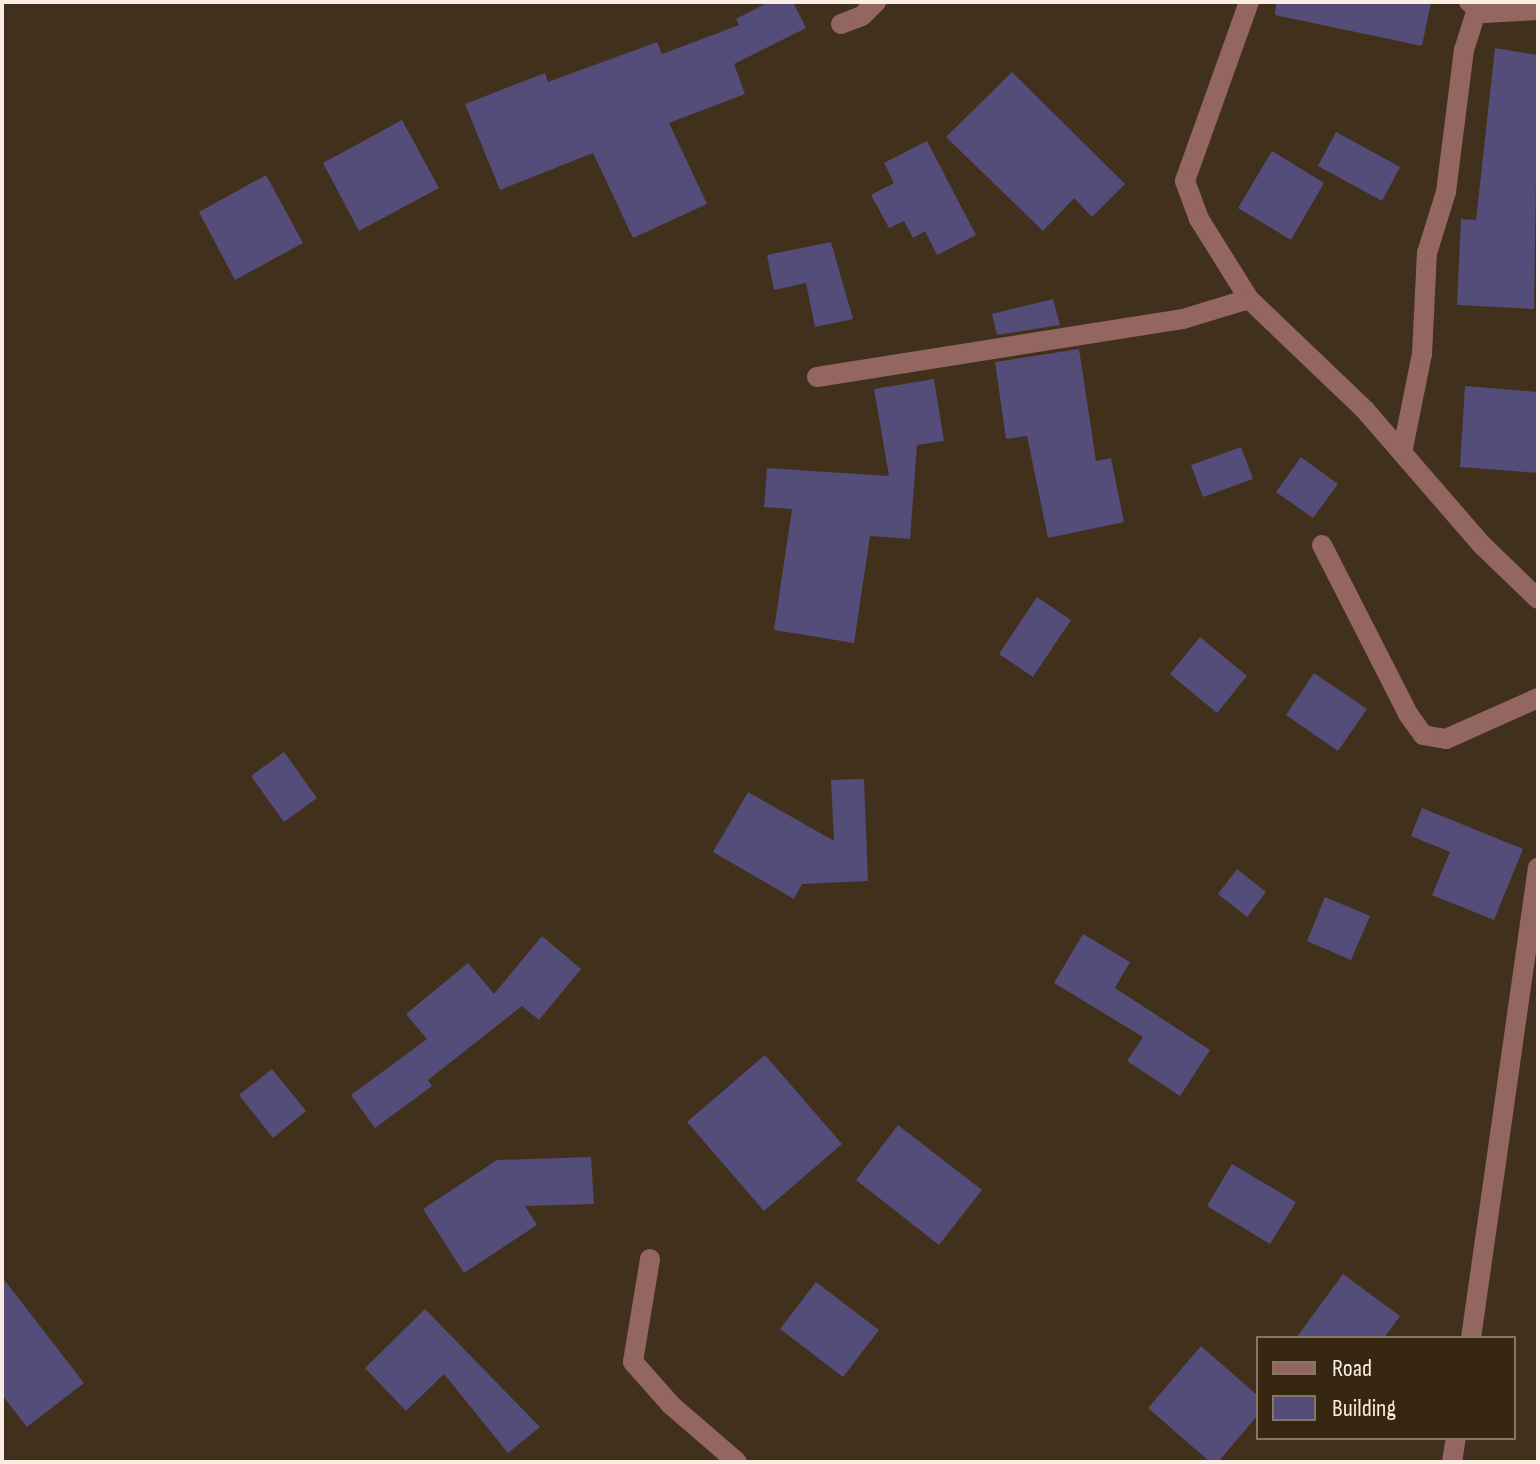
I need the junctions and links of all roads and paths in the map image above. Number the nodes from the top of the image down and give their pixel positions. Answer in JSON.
{"nodes":[{"id":1,"x":876,"y":2,"type":"edge"},
{"id":2,"x":1249,"y":2,"type":"edge"},
{"id":3,"x":1473,"y":6,"type":"edge"},
{"id":4,"x":1538,"y":10,"type":"edge"},
{"id":5,"x":841,"y":24,"type":"dead end"},
{"id":6,"x":1249,"y":299,"type":"junction"},
{"id":7,"x":817,"y":377,"type":"dead end"},
{"id":8,"x":1402,"y":453,"type":"junction"},
{"id":9,"x":1322,"y":545,"type":"dead end"},
{"id":10,"x":1538,"y":599,"type":"edge"},
{"id":11,"x":1538,"y":698,"type":"edge"},
{"id":12,"x":1538,"y":868,"type":"edge"},
{"id":13,"x":650,"y":1259,"type":"dead end"},
{"id":14,"x":1471,"y":1336,"type":"edge"},
{"id":15,"x":1456,"y":1440,"type":"edge"},
{"id":16,"x":737,"y":1462,"type":"edge"},
{"id":17,"x":1452,"y":1462,"type":"edge"}],
"edges":[{"from":1,"to":5,"type":"street"},
{"from":2,"to":6,"type":"street"},
{"from":3,"to":4,"type":"street"},
{"from":3,"to":8,"type":"street"},
{"from":6,"to":7,"type":"street"},
{"from":6,"to":8,"type":"street"},
{"from":8,"to":10,"type":"street"},
{"from":9,"to":11,"type":"street"},
{"from":12,"to":14,"type":"street"},
{"from":13,"to":16,"type":"street"},
{"from":15,"to":17,"type":"street"}]}
